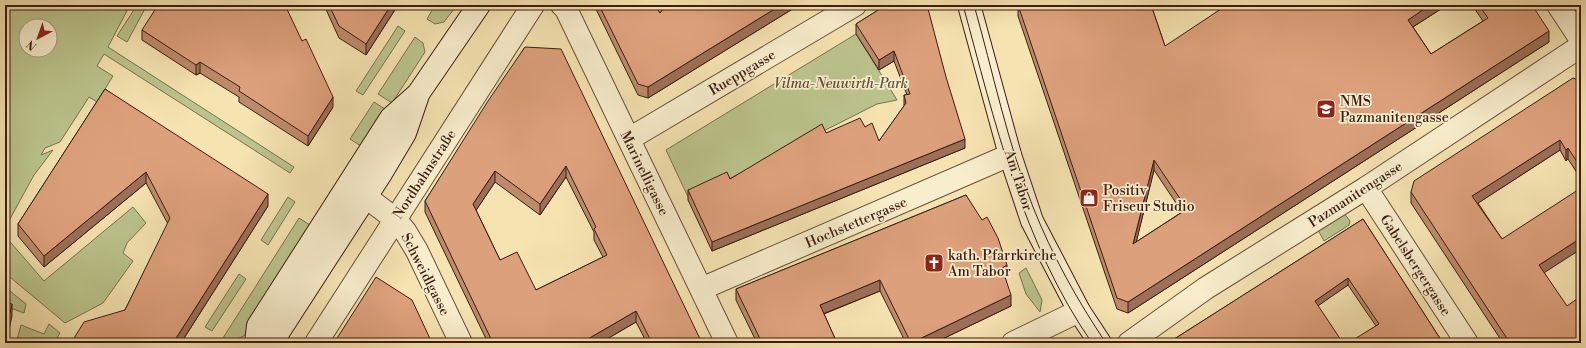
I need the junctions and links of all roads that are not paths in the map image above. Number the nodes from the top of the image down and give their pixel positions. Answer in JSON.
{"nodes":[{"id":1,"x":479,"y":5,"type":"edge"},
{"id":2,"x":533,"y":5,"type":"edge"},
{"id":3,"x":562,"y":5,"type":"edge"},
{"id":4,"x":855,"y":5,"type":"edge"},
{"id":5,"x":969,"y":5,"type":"edge"},
{"id":6,"x":1558,"y":5,"type":"edge"},
{"id":7,"x":1581,"y":40,"type":"edge"},
{"id":8,"x":1581,"y":46,"type":"edge"},
{"id":9,"x":418,"y":94,"type":"junction"},
{"id":10,"x":629,"y":139,"type":"junction"},
{"id":11,"x":1010,"y":156,"type":"junction"},
{"id":12,"x":1366,"y":188,"type":"junction"},
{"id":13,"x":366,"y":197,"type":"junction"},
{"id":14,"x":395,"y":219,"type":"junction"},
{"id":15,"x":701,"y":289,"type":"junction"},
{"id":16,"x":1079,"y":311,"type":"junction"},
{"id":17,"x":256,"y":343,"type":"edge"},
{"id":18,"x":266,"y":343,"type":"edge"},
{"id":19,"x":316,"y":343,"type":"edge"},
{"id":20,"x":460,"y":343,"type":"edge"},
{"id":21,"x":727,"y":343,"type":"edge"},
{"id":22,"x":1013,"y":343,"type":"edge"},
{"id":23,"x":1100,"y":343,"type":"edge"},
{"id":24,"x":1129,"y":343,"type":"edge"},
{"id":25,"x":1466,"y":343,"type":"edge"}],
"edges":[{"from":1,"to":9,"type":"street"},
{"from":2,"to":14,"type":"street","name":"Nordbahnstraße"},
{"from":3,"to":10,"type":"street","name":"Marinelligasse"},
{"from":4,"to":10,"type":"street","name":"Rueppgasse"},
{"from":5,"to":11,"type":"street","name":"Am Tabor"},
{"from":6,"to":7,"type":"street"},
{"from":8,"to":12,"type":"street","name":"Pazmanitengasse"},
{"from":9,"to":13,"type":"street"},
{"from":9,"to":17,"type":"street"},
{"from":10,"to":15,"type":"street","name":"Marinelligasse"},
{"from":11,"to":15,"type":"street","name":"Hochstettergasse"},
{"from":11,"to":16,"type":"street","name":"Am Tabor"},
{"from":12,"to":24,"type":"street","name":"Pazmanitengasse"},
{"from":12,"to":25,"type":"street","name":"Gabelsbergergasse"},
{"from":13,"to":14,"type":"street","name":"Schweidlgasse"},
{"from":13,"to":18,"type":"street"},
{"from":14,"to":19,"type":"street","name":"Nordbahnstraße"},
{"from":14,"to":20,"type":"street","name":"Schweidlgasse"},
{"from":15,"to":21,"type":"street","name":"Marinelligasse"},
{"from":16,"to":22,"type":"street"},
{"from":16,"to":23,"type":"street","name":"Am Tabor"}]}
